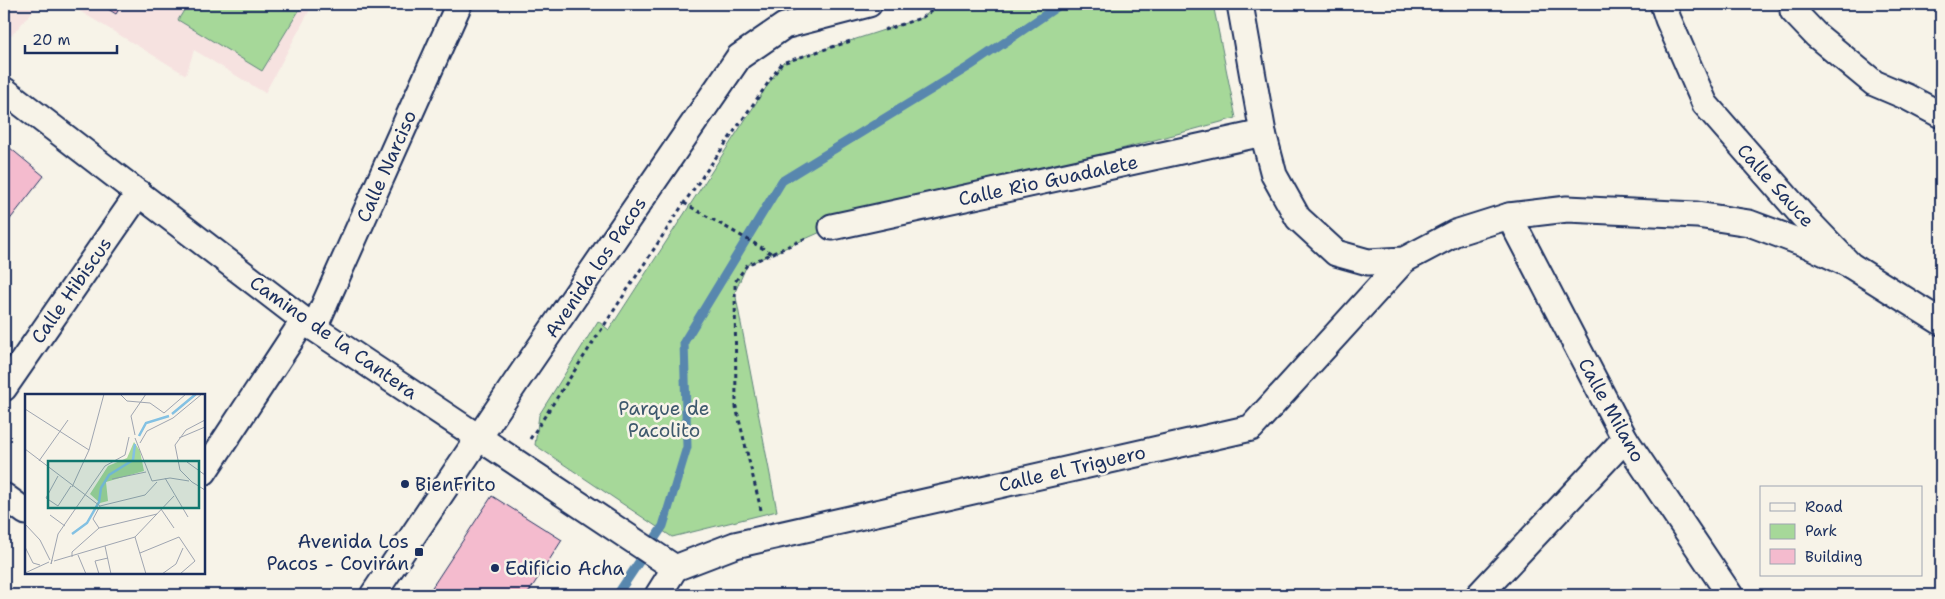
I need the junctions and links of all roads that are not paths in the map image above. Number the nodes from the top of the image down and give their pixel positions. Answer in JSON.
{"nodes":[{"id":1,"x":459,"y":4,"type":"edge"},
{"id":2,"x":868,"y":4,"type":"edge"},
{"id":3,"x":1240,"y":4,"type":"edge"},
{"id":4,"x":1664,"y":4,"type":"edge"},
{"id":5,"x":1794,"y":10,"type":"dead end"},
{"id":6,"x":4,"y":90,"type":"edge"},
{"id":7,"x":1941,"y":115,"type":"edge"},
{"id":8,"x":1263,"y":133,"type":"junction"},
{"id":9,"x":139,"y":193,"type":"junction"},
{"id":10,"x":1509,"y":216,"type":"junction"},
{"id":11,"x":832,"y":226,"type":"road end"},
{"id":12,"x":1404,"y":260,"type":"junction"},
{"id":13,"x":1850,"y":265,"type":"junction"},
{"id":14,"x":1941,"y":322,"type":"edge"},
{"id":15,"x":309,"y":324,"type":"junction"},
{"id":16,"x":4,"y":388,"type":"edge"},
{"id":17,"x":479,"y":436,"type":"junction"},
{"id":18,"x":1625,"y":439,"type":"junction"},
{"id":19,"x":205,"y":471,"type":"edge"},
{"id":20,"x":4,"y":496,"type":"edge"},
{"id":21,"x":25,"y":511,"type":"edge"},
{"id":22,"x":675,"y":568,"type":"junction"},
{"id":23,"x":373,"y":595,"type":"edge"},
{"id":24,"x":658,"y":595,"type":"edge"},
{"id":25,"x":1479,"y":595,"type":"edge"},
{"id":26,"x":1730,"y":595,"type":"edge"}],
"edges":[{"from":1,"to":15,"type":"street","name":"Calle Narciso"},
{"from":2,"to":17,"type":"street","name":"Avenida los Pacos"},
{"from":3,"to":8,"type":"street"},
{"from":4,"to":13,"type":"street","name":"Calle Sauce"},
{"from":5,"to":7,"type":"street"},
{"from":6,"to":9,"type":"street","name":"Camino de la Cantera"},
{"from":8,"to":11,"type":"street","name":"Calle Rio Guadalete"},
{"from":8,"to":12,"type":"street"},
{"from":9,"to":15,"type":"street","name":"Camino de la Cantera"},
{"from":9,"to":16,"type":"street","name":"Calle Hibiscus"},
{"from":10,"to":12,"type":"street"},
{"from":10,"to":13,"type":"street"},
{"from":10,"to":18,"type":"street","name":"Calle Milano"},
{"from":12,"to":22,"type":"street","name":"Calle el Triguero"},
{"from":13,"to":14,"type":"street","name":"Calle Sauce"},
{"from":15,"to":17,"type":"street","name":"Camino de la Cantera"},
{"from":15,"to":19,"type":"street"},
{"from":17,"to":22,"type":"street","name":"Camino de la Cantera"},
{"from":17,"to":23,"type":"street","name":"Avenida los Pacos"},
{"from":18,"to":25,"type":"street"},
{"from":18,"to":26,"type":"street","name":"Calle Milano"},
{"from":20,"to":21,"type":"street"},
{"from":22,"to":24,"type":"street"}]}
